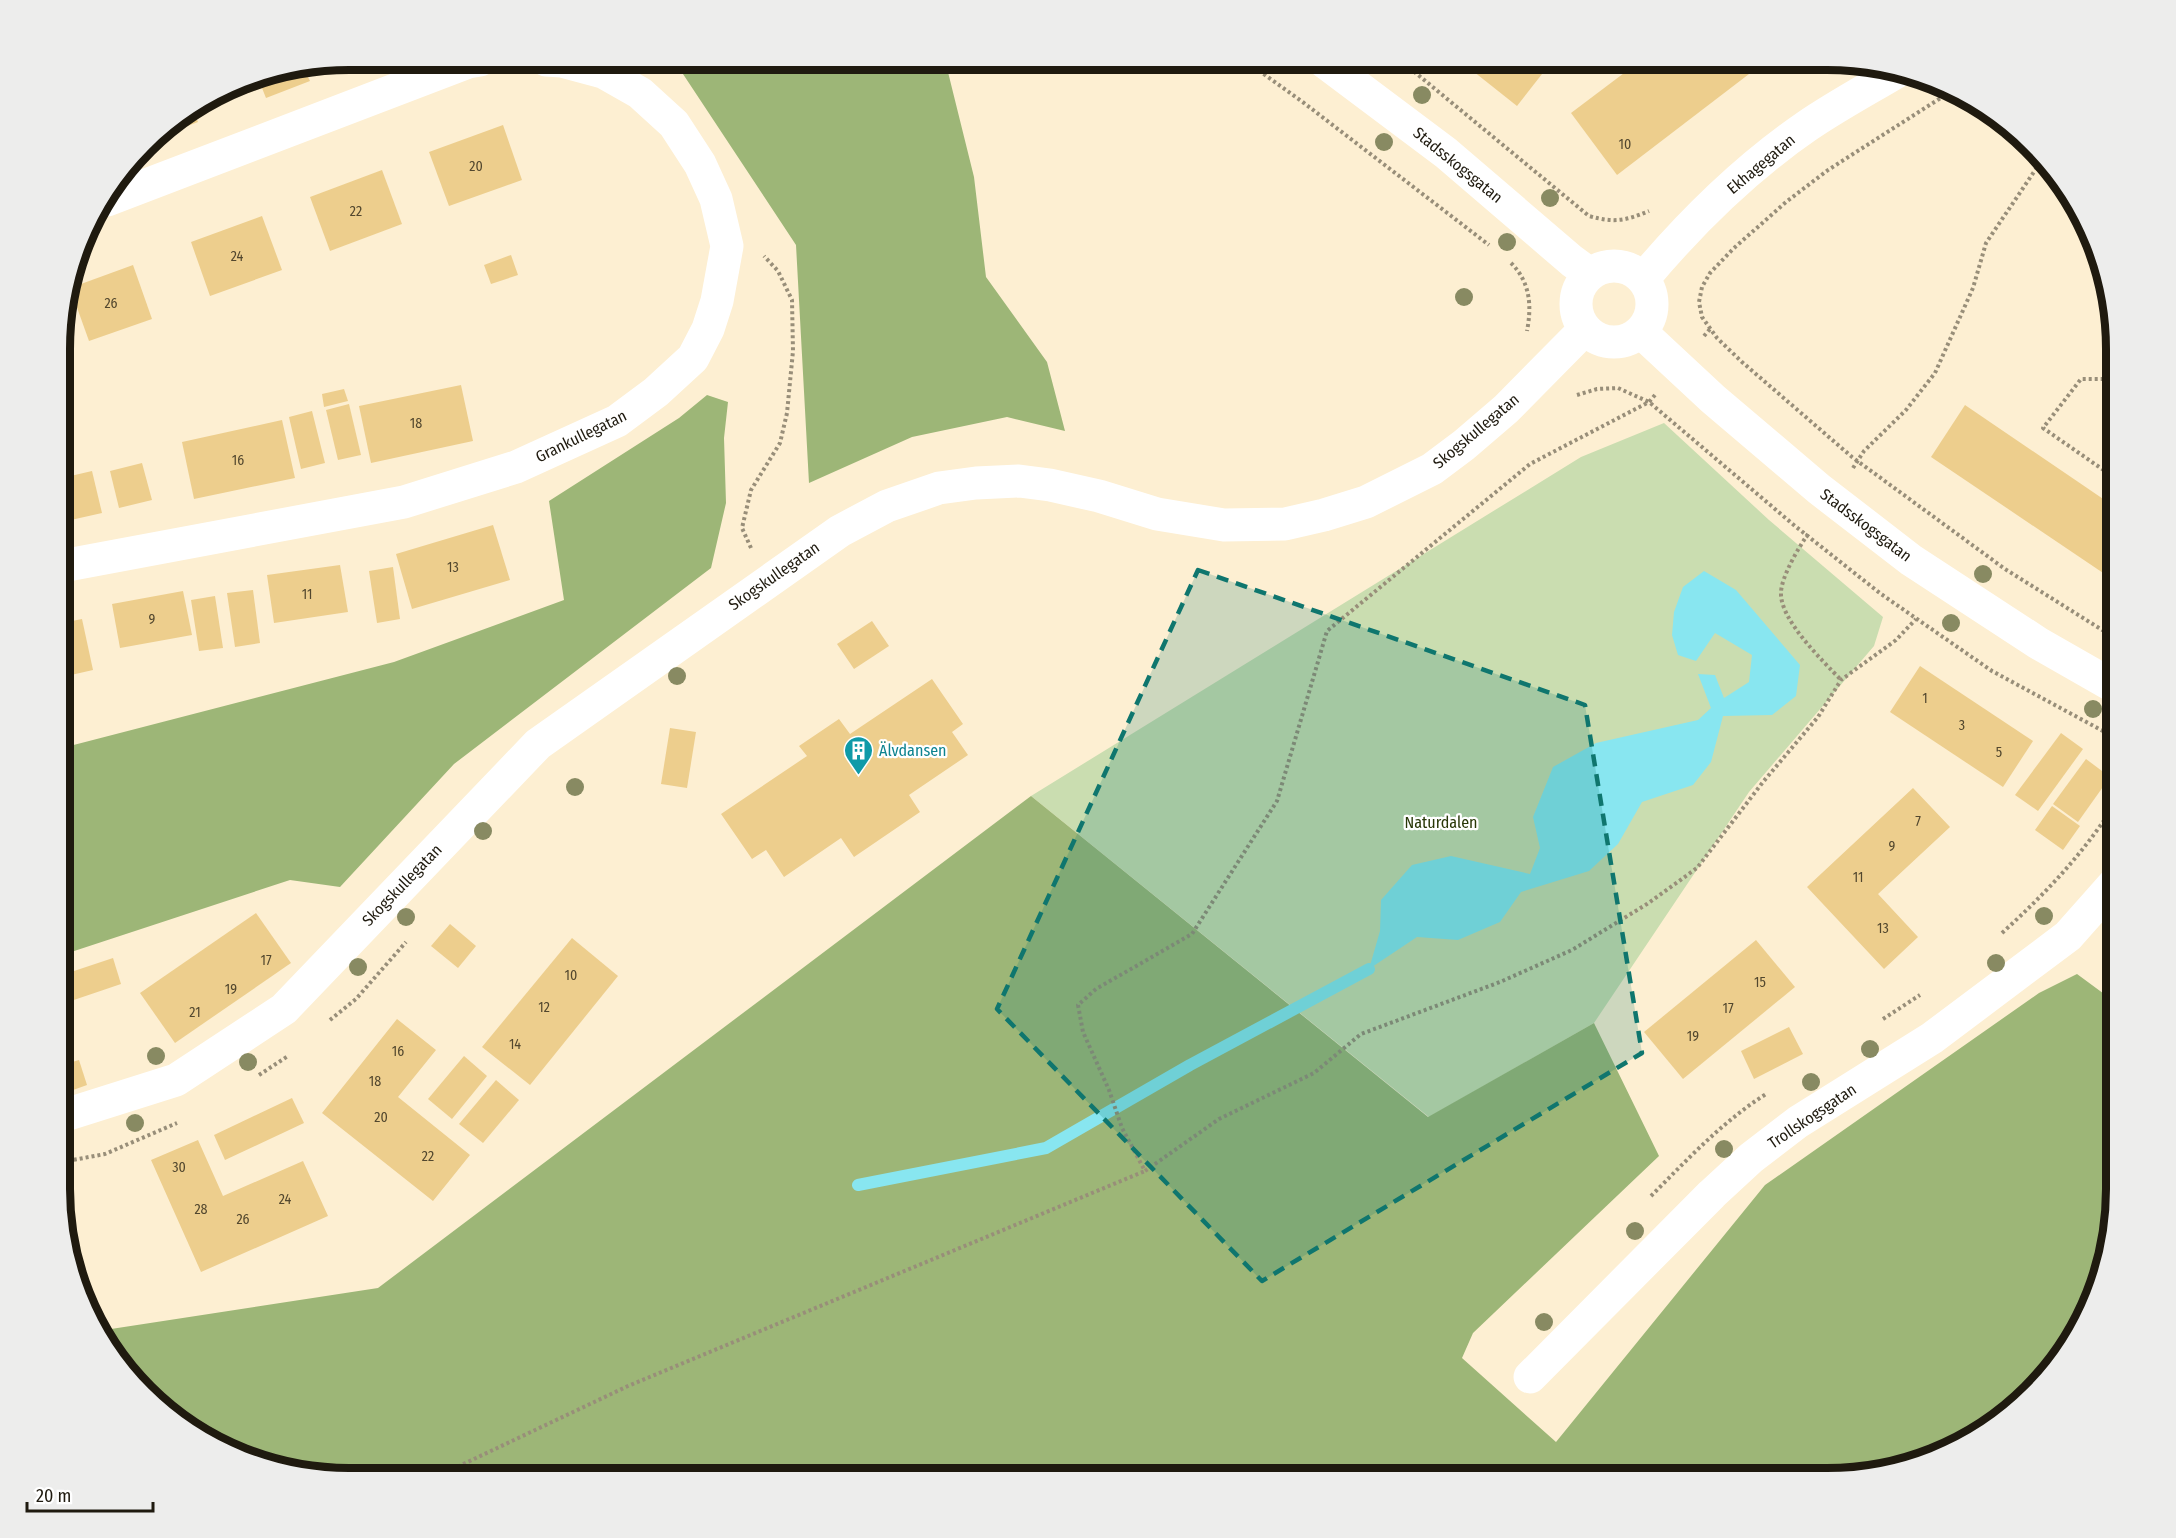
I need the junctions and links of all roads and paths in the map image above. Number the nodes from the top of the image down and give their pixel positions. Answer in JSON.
{"nodes":[{"id":1,"x":447,"y":70,"type":"edge"},
{"id":2,"x":596,"y":70,"type":"edge"},
{"id":3,"x":1258,"y":70,"type":"edge"},
{"id":4,"x":1335,"y":70,"type":"edge"},
{"id":5,"x":1412,"y":70,"type":"edge"},
{"id":6,"x":1887,"y":77,"type":"edge"},
{"id":7,"x":1943,"y":96,"type":"edge"},
{"id":8,"x":2037,"y":167,"type":"edge"},
{"id":9,"x":117,"y":196,"type":"edge"},
{"id":10,"x":1650,"y":211,"type":"dead end"},
{"id":11,"x":727,"y":246,"type":"junction"},
{"id":12,"x":1490,"y":246,"type":"dead end"},
{"id":13,"x":1508,"y":260,"type":"dead end"},
{"id":14,"x":1590,"y":274,"type":"junction"},
{"id":15,"x":1643,"y":279,"type":"junction"},
{"id":16,"x":1585,"y":329,"type":"junction"},
{"id":17,"x":1641,"y":332,"type":"junction"},
{"id":18,"x":1522,"y":340,"type":"dead end"},
{"id":19,"x":2106,"y":380,"type":"edge"},
{"id":20,"x":1574,"y":397,"type":"dead end"},
{"id":21,"x":1649,"y":402,"type":"junction"},
{"id":22,"x":1864,"y":451,"type":"dead end"},
{"id":23,"x":2106,"y":472,"type":"edge"},
{"id":24,"x":1801,"y":545,"type":"dead end"},
{"id":25,"x":754,"y":555,"type":"dead end"},
{"id":26,"x":70,"y":565,"type":"edge"},
{"id":27,"x":1916,"y":619,"type":"junction"},
{"id":28,"x":2106,"y":632,"type":"edge"},
{"id":29,"x":1841,"y":680,"type":"junction"},
{"id":30,"x":2106,"y":682,"type":"edge"},
{"id":31,"x":2106,"y":734,"type":"edge"},
{"id":32,"x":2106,"y":893,"type":"edge"},
{"id":33,"x":410,"y":937,"type":"dead end"},
{"id":34,"x":322,"y":1027,"type":"dead end"},
{"id":35,"x":289,"y":1055,"type":"dead end"},
{"id":36,"x":250,"y":1081,"type":"dead end"},
{"id":37,"x":70,"y":1113,"type":"edge"},
{"id":38,"x":184,"y":1119,"type":"dead end"},
{"id":39,"x":70,"y":1161,"type":"edge"},
{"id":40,"x":1145,"y":1171,"type":"junction"},
{"id":41,"x":1530,"y":1377,"type":"dead end"},
{"id":42,"x":457,"y":1468,"type":"edge"}],
"edges":[{"from":1,"to":9,"type":"street"},
{"from":2,"to":11,"type":"street","name":"Grankullegatan"},
{"from":3,"to":12,"type":"path"},
{"from":4,"to":14,"type":"street","name":"Stadsskogsgatan"},
{"from":5,"to":10,"type":"path"},
{"from":6,"to":15,"type":"street","name":"Ekhagegatan"},
{"from":7,"to":28,"type":"path"},
{"from":8,"to":22,"type":"path"},
{"from":11,"to":25,"type":"path"},
{"from":11,"to":26,"type":"street","name":"Grankullegatan"},
{"from":13,"to":18,"type":"path"},
{"from":14,"to":15,"type":"street"},
{"from":14,"to":16,"type":"street"},
{"from":15,"to":17,"type":"street"},
{"from":16,"to":17,"type":"street"},
{"from":16,"to":37,"type":"street","name":"Skogskullegatan"},
{"from":17,"to":30,"type":"street","name":"Stadsskogsgatan"},
{"from":19,"to":23,"type":"path"},
{"from":20,"to":21,"type":"path"},
{"from":21,"to":27,"type":"path"},
{"from":21,"to":40,"type":"path"},
{"from":24,"to":29,"type":"path"},
{"from":27,"to":29,"type":"path"},
{"from":27,"to":31,"type":"path"},
{"from":29,"to":40,"type":"path"},
{"from":32,"to":41,"type":"street","name":"Trollskogsgatan"},
{"from":33,"to":34,"type":"path"},
{"from":35,"to":36,"type":"path"},
{"from":38,"to":39,"type":"path"},
{"from":40,"to":42,"type":"path"}]}
